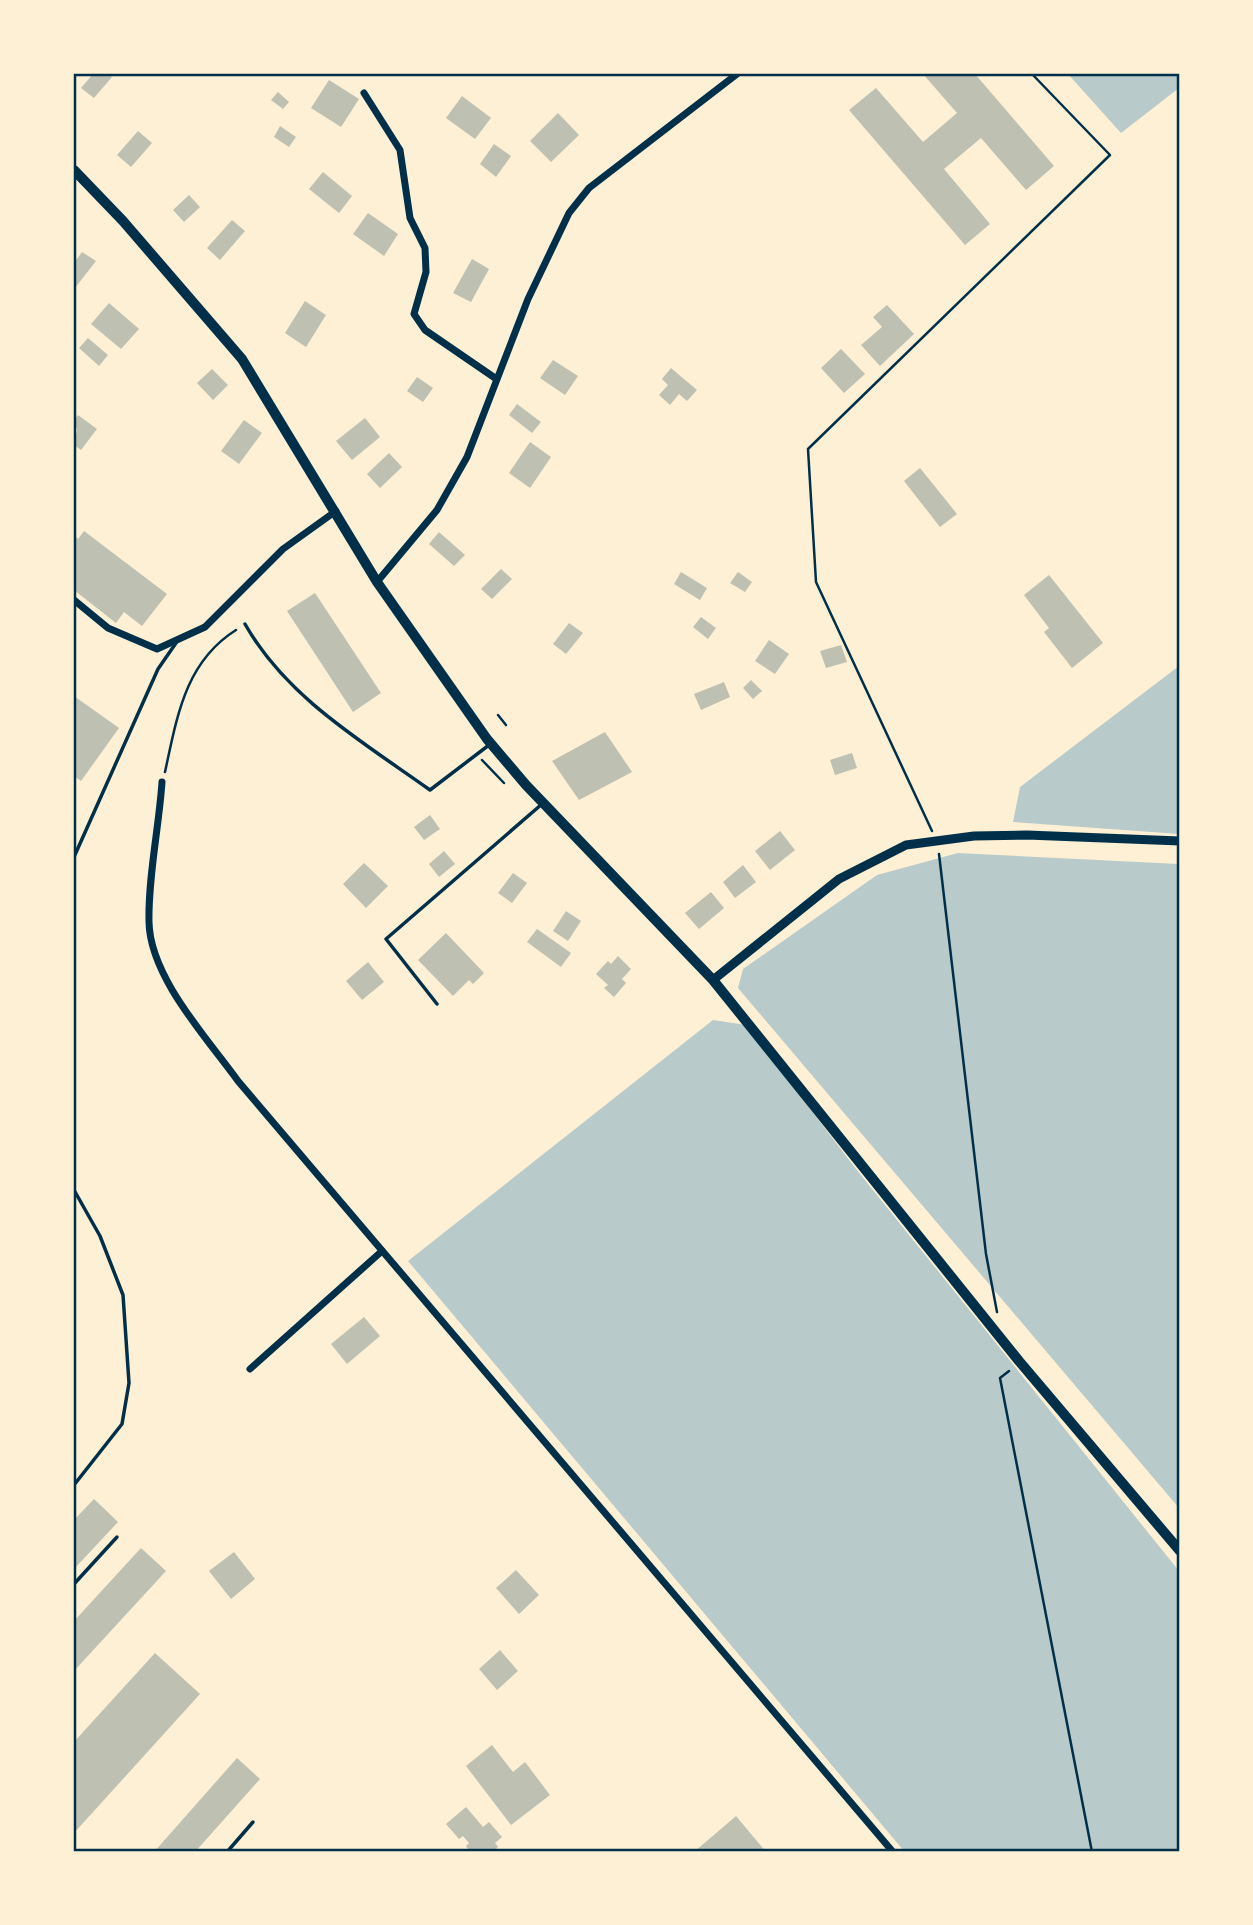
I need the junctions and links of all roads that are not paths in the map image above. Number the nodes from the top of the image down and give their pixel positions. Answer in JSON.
{"nodes":[{"id":1,"x":737,"y":74,"type":"edge"},
{"id":2,"x":364,"y":93,"type":"dead end"},
{"id":3,"x":74,"y":170,"type":"edge"},
{"id":4,"x":495,"y":378,"type":"junction"},
{"id":5,"x":336,"y":511,"type":"junction"},
{"id":6,"x":377,"y":582,"type":"junction"},
{"id":7,"x":74,"y":600,"type":"edge"},
{"id":8,"x":245,"y":624,"type":"road end"},
{"id":9,"x":177,"y":641,"type":"junction"},
{"id":10,"x":491,"y":744,"type":"junction"},
{"id":11,"x":162,"y":782,"type":"road end"},
{"id":12,"x":543,"y":803,"type":"junction"},
{"id":13,"x":1180,"y":841,"type":"edge"},
{"id":14,"x":74,"y":857,"type":"edge"},
{"id":15,"x":713,"y":980,"type":"junction"},
{"id":16,"x":438,"y":1004,"type":"dead end"},
{"id":17,"x":74,"y":1190,"type":"edge"},
{"id":18,"x":382,"y":1251,"type":"junction"},
{"id":19,"x":250,"y":1369,"type":"dead end"},
{"id":20,"x":74,"y":1485,"type":"edge"},
{"id":21,"x":117,"y":1537,"type":"dead end"},
{"id":22,"x":1180,"y":1551,"type":"edge"},
{"id":23,"x":74,"y":1584,"type":"edge"},
{"id":24,"x":253,"y":1822,"type":"dead end"},
{"id":25,"x":227,"y":1852,"type":"edge"},
{"id":26,"x":892,"y":1852,"type":"edge"}],
"edges":[{"from":1,"to":4,"type":"street"},
{"from":2,"to":4,"type":"street"},
{"from":3,"to":5,"type":"main road"},
{"from":4,"to":6,"type":"street"},
{"from":5,"to":6,"type":"main road"},
{"from":5,"to":9,"type":"street"},
{"from":6,"to":10,"type":"main road"},
{"from":7,"to":9,"type":"street"},
{"from":8,"to":10,"type":"lane"},
{"from":9,"to":14,"type":"lane"},
{"from":10,"to":12,"type":"main road"},
{"from":11,"to":18,"type":"street"},
{"from":12,"to":15,"type":"main road"},
{"from":12,"to":16,"type":"lane"},
{"from":13,"to":15,"type":"street"},
{"from":15,"to":22,"type":"main road"},
{"from":17,"to":20,"type":"lane"},
{"from":18,"to":19,"type":"street"},
{"from":18,"to":26,"type":"street"},
{"from":21,"to":23,"type":"lane"},
{"from":24,"to":25,"type":"lane"}]}
